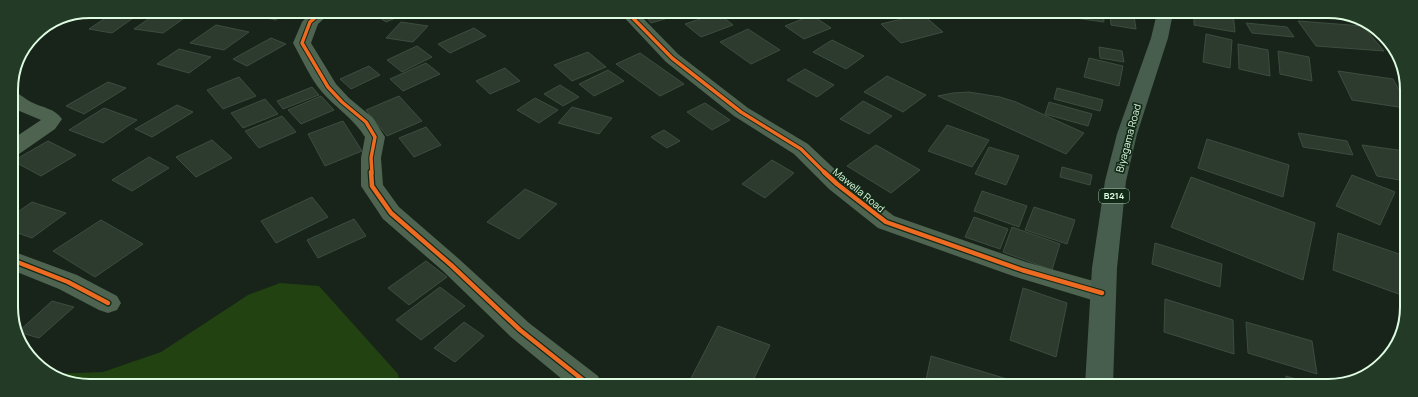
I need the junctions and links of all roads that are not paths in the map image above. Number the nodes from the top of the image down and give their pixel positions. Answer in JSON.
{"nodes":[{"id":1,"x":315,"y":18,"type":"edge"},
{"id":2,"x":633,"y":18,"type":"edge"},
{"id":3,"x":1164,"y":18,"type":"edge"},
{"id":4,"x":18,"y":102,"type":"edge"},
{"id":5,"x":18,"y":145,"type":"edge"},
{"id":6,"x":18,"y":262,"type":"edge"},
{"id":7,"x":1102,"y":293,"type":"junction"},
{"id":8,"x":108,"y":303,"type":"dead end"},
{"id":9,"x":582,"y":379,"type":"edge"},
{"id":10,"x":1099,"y":379,"type":"edge"}],
"edges":[{"from":1,"to":9,"type":"street"},
{"from":2,"to":7,"type":"street","name":"Mawella Road"},
{"from":3,"to":7,"type":"main road","name":"Biyagama Road","number":"B214"},
{"from":4,"to":5,"type":"street"},
{"from":6,"to":8,"type":"street"},
{"from":7,"to":10,"type":"main road","name":"Biyagama Road","number":"B214"}]}
